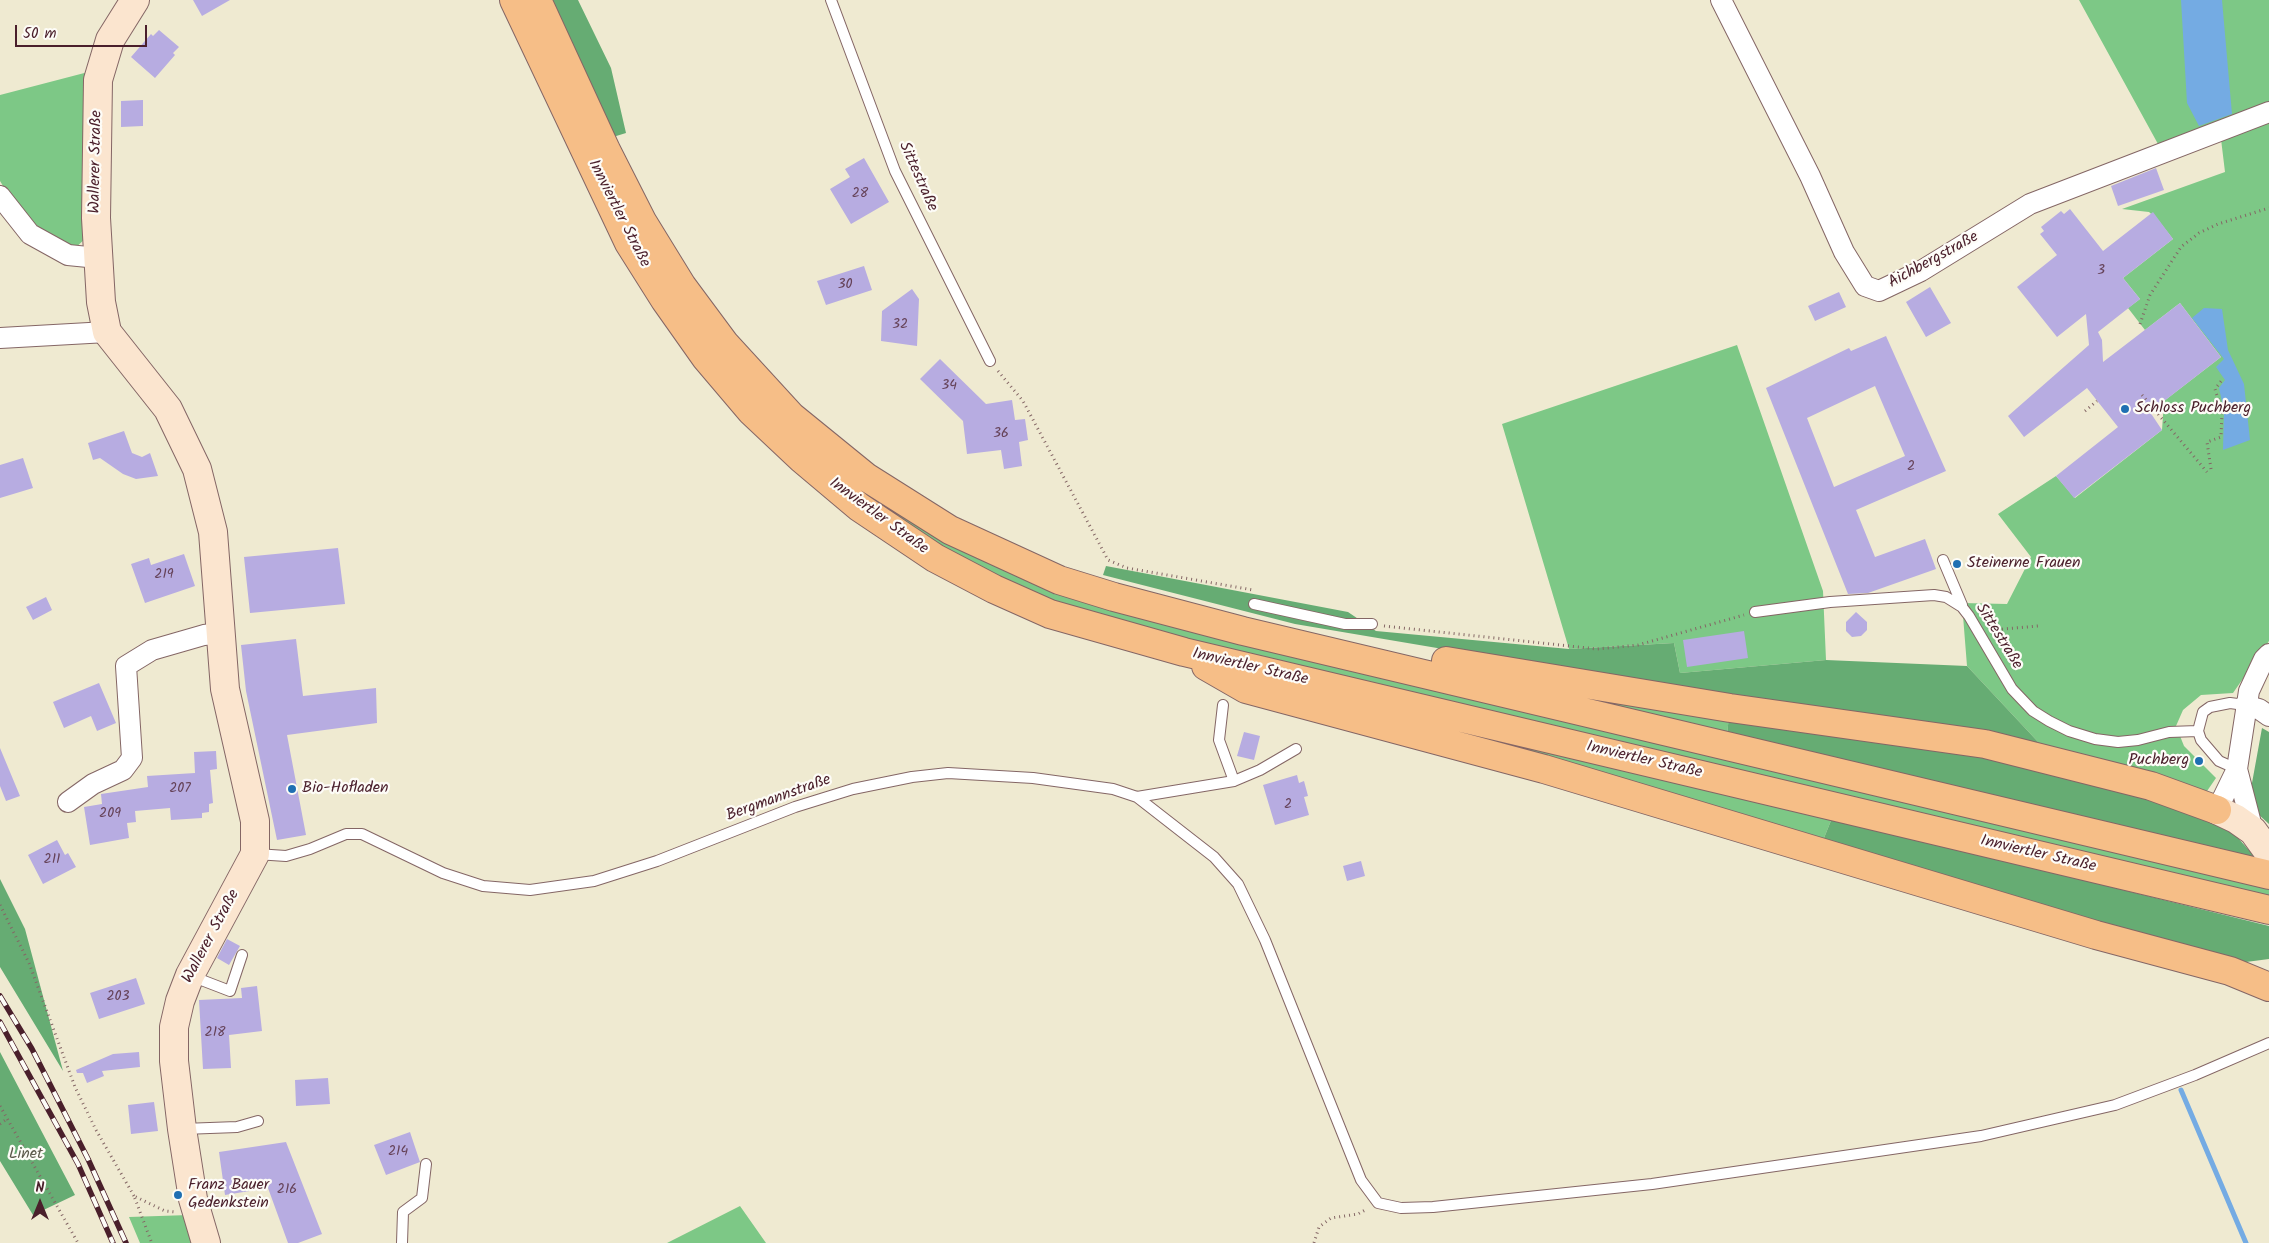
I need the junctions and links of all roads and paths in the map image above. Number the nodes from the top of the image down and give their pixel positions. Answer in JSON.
{"nodes":[{"id":1,"x":135,"y":0,"type":"edge"},
{"id":2,"x":514,"y":0,"type":"edge"},
{"id":3,"x":538,"y":0,"type":"edge"},
{"id":4,"x":831,"y":0,"type":"edge"},
{"id":5,"x":1721,"y":0,"type":"edge"},
{"id":6,"x":2269,"y":112,"type":"edge"},
{"id":7,"x":0,"y":196,"type":"edge"},
{"id":8,"x":2269,"y":208,"type":"edge"},
{"id":9,"x":98,"y":258,"type":"junction"},
{"id":10,"x":2140,"y":324,"type":"dead end"},
{"id":11,"x":107,"y":332,"type":"junction"},
{"id":12,"x":0,"y":338,"type":"edge"},
{"id":13,"x":990,"y":361,"type":"joint"},
{"id":14,"x":2222,"y":380,"type":"dead end"},
{"id":15,"x":2142,"y":396,"type":"dead end"},
{"id":16,"x":2097,"y":401,"type":"dead end"},
{"id":17,"x":2084,"y":411,"type":"dead end"},
{"id":18,"x":2211,"y":468,"type":"dead end"},
{"id":19,"x":2207,"y":472,"type":"dead end"},
{"id":20,"x":1943,"y":560,"type":"dead end"},
{"id":21,"x":1262,"y":592,"type":"dead end"},
{"id":22,"x":1254,"y":604,"type":"dead end"},
{"id":23,"x":1962,"y":607,"type":"junction"},
{"id":24,"x":1755,"y":612,"type":"joint"},
{"id":25,"x":1372,"y":624,"type":"joint"},
{"id":26,"x":2038,"y":626,"type":"dead end"},
{"id":27,"x":1979,"y":631,"type":"junction"},
{"id":28,"x":221,"y":633,"type":"junction"},
{"id":29,"x":1184,"y":652,"type":"junction"},
{"id":30,"x":2269,"y":654,"type":"edge"},
{"id":31,"x":1365,"y":659,"type":"junction"},
{"id":32,"x":2246,"y":705,"type":"junction"},
{"id":33,"x":1223,"y":706,"type":"dead end"},
{"id":34,"x":2269,"y":716,"type":"edge"},
{"id":35,"x":2198,"y":731,"type":"junction"},
{"id":36,"x":1296,"y":750,"type":"dead end"},
{"id":37,"x":2237,"y":769,"type":"junction"},
{"id":38,"x":1234,"y":781,"type":"junction"},
{"id":39,"x":1137,"y":797,"type":"junction"},
{"id":40,"x":68,"y":802,"type":"dead end"},
{"id":41,"x":2217,"y":810,"type":"junction"},
{"id":42,"x":2253,"y":831,"type":"junction"},
{"id":43,"x":2269,"y":853,"type":"edge"},
{"id":44,"x":254,"y":854,"type":"junction"},
{"id":45,"x":2269,"y":876,"type":"edge"},
{"id":46,"x":0,"y":905,"type":"edge"},
{"id":47,"x":2269,"y":910,"type":"edge"},
{"id":48,"x":242,"y":955,"type":"dead end"},
{"id":49,"x":2269,"y":966,"type":"edge"},
{"id":50,"x":2230,"y":971,"type":"junction"},
{"id":51,"x":190,"y":975,"type":"junction"},
{"id":52,"x":2269,"y":987,"type":"edge"},
{"id":53,"x":2269,"y":1043,"type":"edge"},
{"id":54,"x":0,"y":1106,"type":"edge"},
{"id":55,"x":7,"y":1119,"type":"junction"},
{"id":56,"x":258,"y":1121,"type":"dead end"},
{"id":57,"x":0,"y":1124,"type":"edge"},
{"id":58,"x":182,"y":1129,"type":"junction"},
{"id":59,"x":426,"y":1164,"type":"dead end"},
{"id":60,"x":134,"y":1196,"type":"junction"},
{"id":61,"x":1378,"y":1203,"type":"junction"},
{"id":62,"x":198,"y":1215,"type":"junction"},
{"id":63,"x":151,"y":1242,"type":"dead end"},
{"id":64,"x":78,"y":1243,"type":"edge"},
{"id":65,"x":206,"y":1243,"type":"edge"},
{"id":66,"x":402,"y":1243,"type":"edge"},
{"id":67,"x":1314,"y":1243,"type":"edge"}],
"edges":[{"from":1,"to":9,"type":"street","name":"Wallerer Straße"},
{"from":2,"to":29,"type":"main road","name":"Innviertler Straße"},
{"from":3,"to":31,"type":"main road","name":"Innviertler Straße"},
{"from":4,"to":13,"type":"lane","name":"Sittestraße"},
{"from":5,"to":6,"type":"street","name":"Aichbergstraße"},
{"from":7,"to":9,"type":"street"},
{"from":8,"to":10,"type":"path"},
{"from":9,"to":11,"type":"street","name":"Wallerer Straße"},
{"from":11,"to":12,"type":"street"},
{"from":11,"to":28,"type":"street","name":"Wallerer Straße"},
{"from":13,"to":21,"type":"path"},
{"from":14,"to":18,"type":"path"},
{"from":15,"to":19,"type":"path"},
{"from":16,"to":17,"type":"path"},
{"from":20,"to":23,"type":"lane"},
{"from":22,"to":25,"type":"lane"},
{"from":23,"to":24,"type":"lane","name":"Sittestraße"},
{"from":23,"to":27,"type":"lane","name":"Sittestraße"},
{"from":24,"to":25,"type":"path"},
{"from":26,"to":27,"type":"path"},
{"from":27,"to":35,"type":"lane","name":"Sittestraße"},
{"from":28,"to":40,"type":"street"},
{"from":28,"to":44,"type":"street","name":"Wallerer Straße"},
{"from":29,"to":47,"type":"main road","name":"Innviertler Straße"},
{"from":29,"to":50,"type":"main road"},
{"from":30,"to":32,"type":"street"},
{"from":31,"to":41,"type":"main road"},
{"from":31,"to":45,"type":"main road","name":"Innviertler Straße"},
{"from":32,"to":34,"type":"street"},
{"from":32,"to":35,"type":"lane"},
{"from":32,"to":37,"type":"street"},
{"from":33,"to":38,"type":"lane"},
{"from":35,"to":37,"type":"lane"},
{"from":36,"to":38,"type":"lane"},
{"from":37,"to":41,"type":"street"},
{"from":37,"to":42,"type":"street"},
{"from":38,"to":39,"type":"lane"},
{"from":39,"to":44,"type":"lane","name":"Bergmannstraße"},
{"from":39,"to":61,"type":"lane","name":"Bergmannstraße"},
{"from":41,"to":42,"type":"street"},
{"from":42,"to":43,"type":"street"},
{"from":44,"to":51,"type":"street","name":"Wallerer Straße"},
{"from":46,"to":60,"type":"path"},
{"from":48,"to":51,"type":"lane"},
{"from":49,"to":50,"type":"main road"},
{"from":50,"to":52,"type":"main road"},
{"from":51,"to":58,"type":"street","name":"Wallerer Straße"},
{"from":53,"to":61,"type":"lane"},
{"from":54,"to":55,"type":"path"},
{"from":55,"to":57,"type":"path"},
{"from":55,"to":64,"type":"path"},
{"from":56,"to":58,"type":"lane"},
{"from":58,"to":62,"type":"street","name":"Wallerer Straße"},
{"from":59,"to":66,"type":"lane"},
{"from":60,"to":62,"type":"path"},
{"from":60,"to":63,"type":"path"},
{"from":61,"to":67,"type":"path"},
{"from":62,"to":65,"type":"street","name":"Wallerer Straße"}]}
